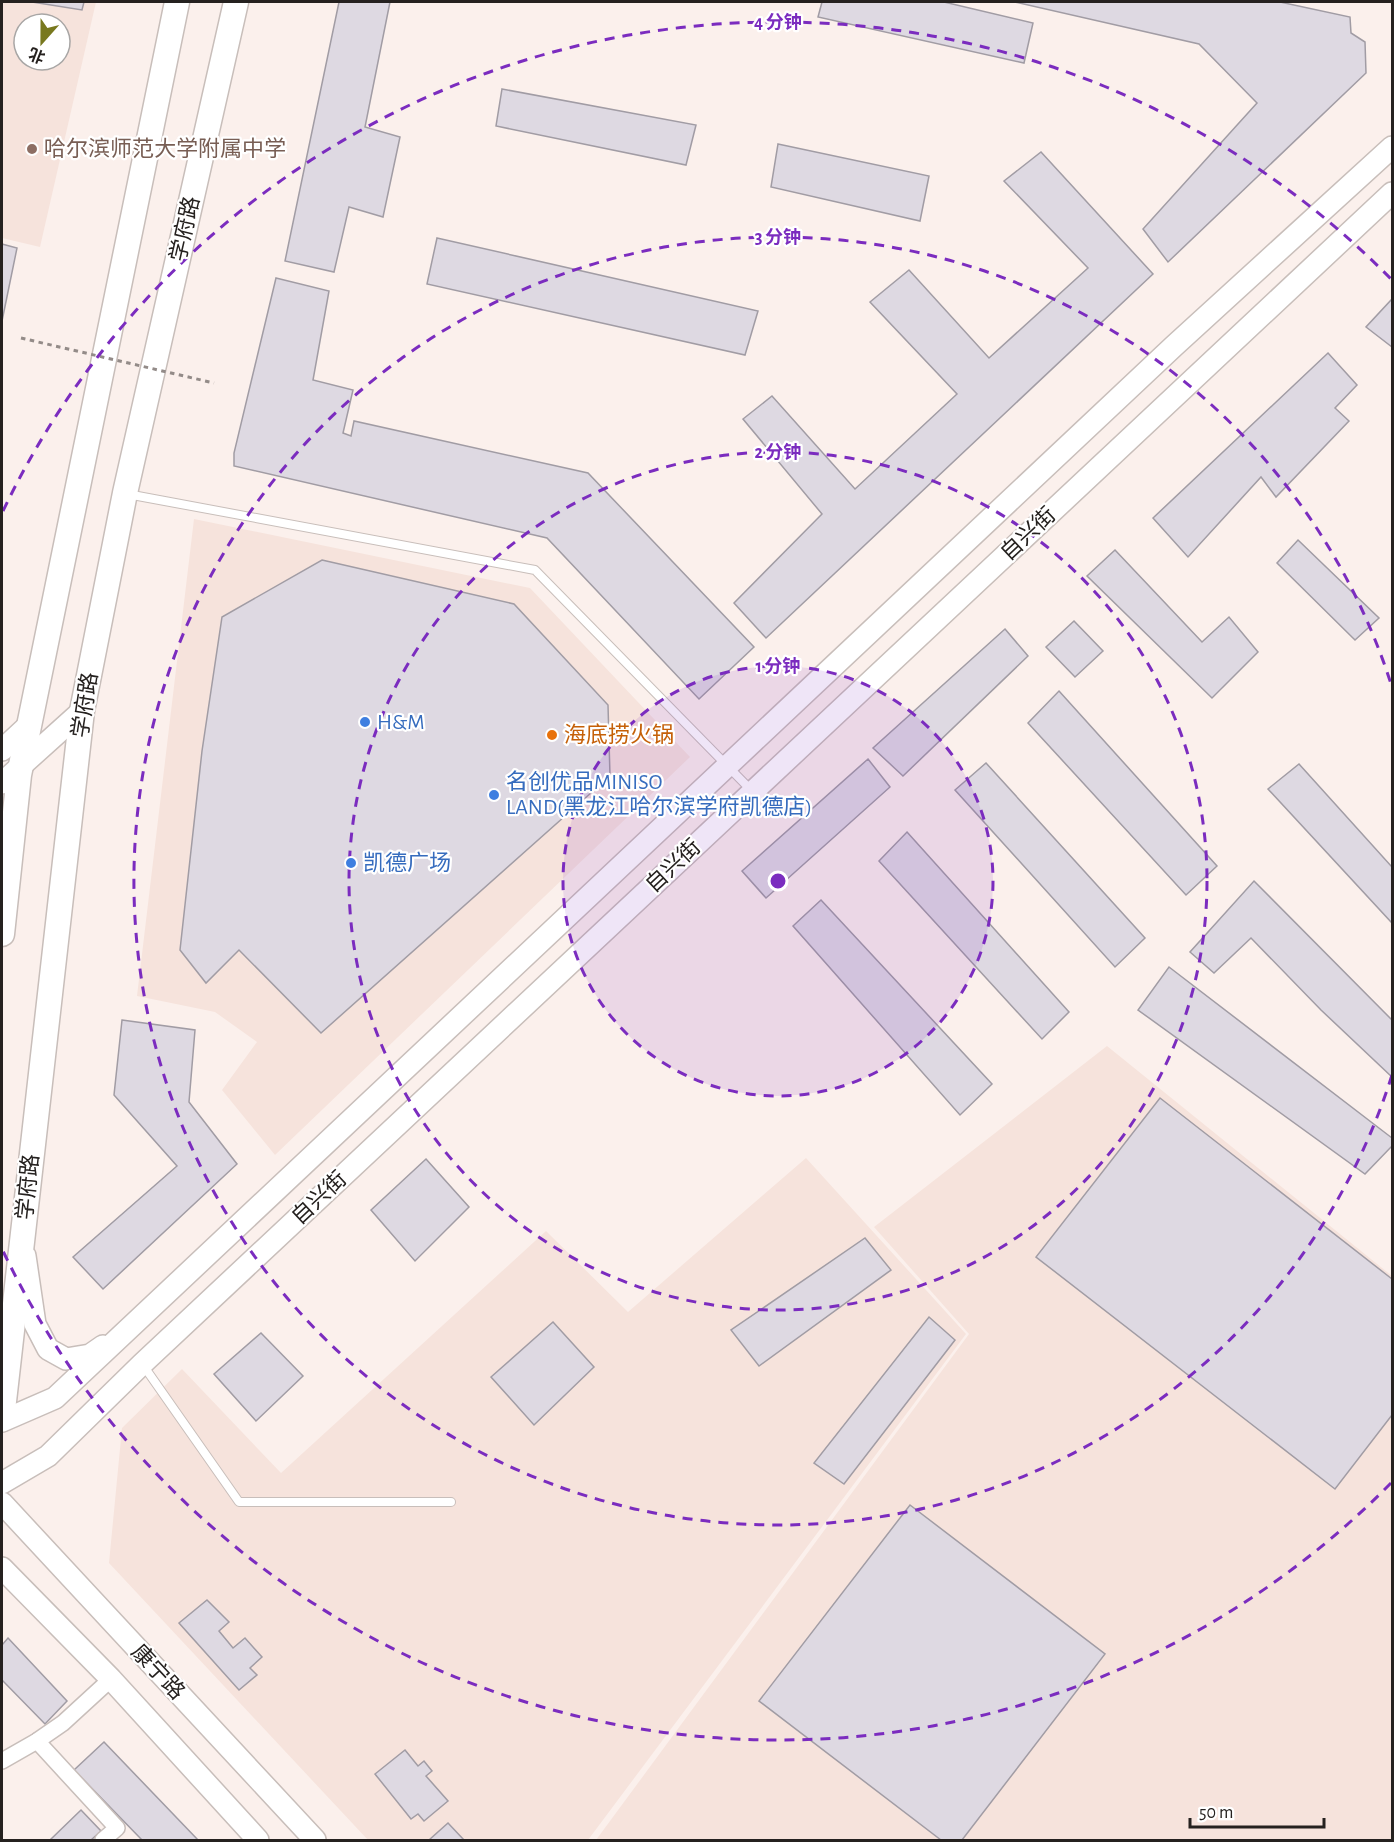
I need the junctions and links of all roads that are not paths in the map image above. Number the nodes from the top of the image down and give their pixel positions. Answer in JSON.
{"nodes":[{"id":1,"x":177,"y":2,"type":"edge"},
{"id":2,"x":236,"y":2,"type":"edge"},
{"id":3,"x":1392,"y":147,"type":"edge"},
{"id":4,"x":1392,"y":193,"type":"edge"},
{"id":5,"x":125,"y":493,"type":"junction"},
{"id":6,"x":82,"y":711,"type":"junction"},
{"id":7,"x":30,"y":724,"type":"junction"},
{"id":8,"x":2,"y":750,"type":"edge"},
{"id":9,"x":21,"y":765,"type":"junction"},
{"id":10,"x":728,"y":766,"type":"junction"},
{"id":11,"x":2,"y":783,"type":"edge"},
{"id":12,"x":752,"y":791,"type":"junction"},
{"id":13,"x":2,"y":934,"type":"edge"},
{"id":14,"x":22,"y":1236,"type":"junction"},
{"id":15,"x":124,"y":1333,"type":"junction"},
{"id":16,"x":142,"y":1364,"type":"junction"},
{"id":17,"x":2,"y":1420,"type":"edge"},
{"id":18,"x":2,"y":1483,"type":"edge"},
{"id":19,"x":451,"y":1502,"type":"dead end"},
{"id":20,"x":2,"y":1503,"type":"edge"},
{"id":21,"x":2,"y":1568,"type":"edge"},
{"id":22,"x":111,"y":1678,"type":"junction"},
{"id":23,"x":38,"y":1741,"type":"junction"},
{"id":24,"x":2,"y":1761,"type":"edge"},
{"id":25,"x":103,"y":1840,"type":"edge"},
{"id":26,"x":258,"y":1840,"type":"edge"},
{"id":27,"x":315,"y":1840,"type":"edge"}],
"edges":[{"from":1,"to":7,"type":"highway"},
{"from":2,"to":5,"type":"highway","name":"学府路"},
{"from":3,"to":10,"type":"main road","name":"自兴街"},
{"from":4,"to":12,"type":"main road","name":"自兴街"},
{"from":5,"to":6,"type":"highway","name":"学府路"},
{"from":5,"to":10,"type":"lane"},
{"from":6,"to":9,"type":"main road"},
{"from":6,"to":14,"type":"highway","name":"学府路"},
{"from":7,"to":8,"type":"main road"},
{"from":7,"to":9,"type":"highway"},
{"from":9,"to":11,"type":"main road"},
{"from":9,"to":13,"type":"highway"},
{"from":10,"to":12,"type":"lane"},
{"from":10,"to":15,"type":"main road","name":"自兴街"},
{"from":12,"to":16,"type":"main road","name":"自兴街"},
{"from":14,"to":15,"type":"main road"},
{"from":14,"to":17,"type":"highway","name":"学府路"},
{"from":15,"to":17,"type":"main road","name":"自兴街"},
{"from":16,"to":18,"type":"main road","name":"自兴街"},
{"from":16,"to":19,"type":"lane"},
{"from":20,"to":27,"type":"main road","name":"康宁路"},
{"from":21,"to":22,"type":"main road","name":"康宁路"},
{"from":22,"to":23,"type":"street"},
{"from":22,"to":26,"type":"main road","name":"康宁路"},
{"from":23,"to":24,"type":"street"},
{"from":23,"to":25,"type":"street"}]}
